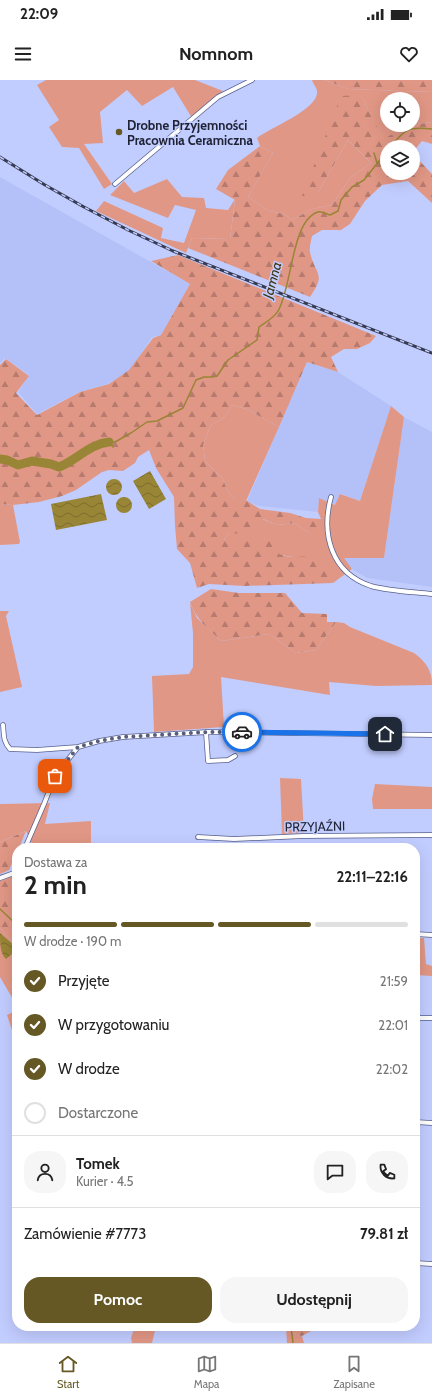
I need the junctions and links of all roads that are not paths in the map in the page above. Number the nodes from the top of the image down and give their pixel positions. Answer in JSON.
{"nodes":[{"id":1,"x":252,"y":80,"type":"edge"},
{"id":2,"x":115,"y":184,"type":"dead end"},
{"id":3,"x":331,"y":497,"type":"dead end"},
{"id":4,"x":432,"y":594,"type":"edge"},
{"id":5,"x":4,"y":725,"type":"dead end"},
{"id":6,"x":206,"y":732,"type":"junction"},
{"id":7,"x":432,"y":735,"type":"edge"},
{"id":8,"x":78,"y":747,"type":"junction"},
{"id":9,"x":235,"y":756,"type":"dead end"},
{"id":10,"x":432,"y":835,"type":"edge"},
{"id":11,"x":198,"y":837,"type":"dead end"},
{"id":12,"x":27,"y":843,"type":"edge"},
{"id":13,"x":12,"y":874,"type":"edge"},
{"id":14,"x":0,"y":878,"type":"edge"},
{"id":15,"x":420,"y":934,"type":"edge"},
{"id":16,"x":432,"y":935,"type":"edge"},
{"id":17,"x":420,"y":1018,"type":"edge"},
{"id":18,"x":432,"y":1018,"type":"edge"},
{"id":19,"x":420,"y":1122,"type":"edge"},
{"id":20,"x":432,"y":1123,"type":"edge"},
{"id":21,"x":420,"y":1264,"type":"edge"},
{"id":22,"x":432,"y":1264,"type":"edge"}],
"edges":[{"from":1,"to":2,"type":"street"},
{"from":3,"to":4,"type":"street"},
{"from":5,"to":8,"type":"street"},
{"from":6,"to":7,"type":"street"},
{"from":6,"to":8,"type":"street"},
{"from":6,"to":9,"type":"street"},
{"from":8,"to":12,"type":"street"},
{"from":10,"to":11,"type":"street","name":"PRZYJAŹNI"},
{"from":13,"to":14,"type":"street"},
{"from":15,"to":16,"type":"street"},
{"from":17,"to":18,"type":"street"},
{"from":19,"to":20,"type":"street"},
{"from":21,"to":22,"type":"street"}]}
